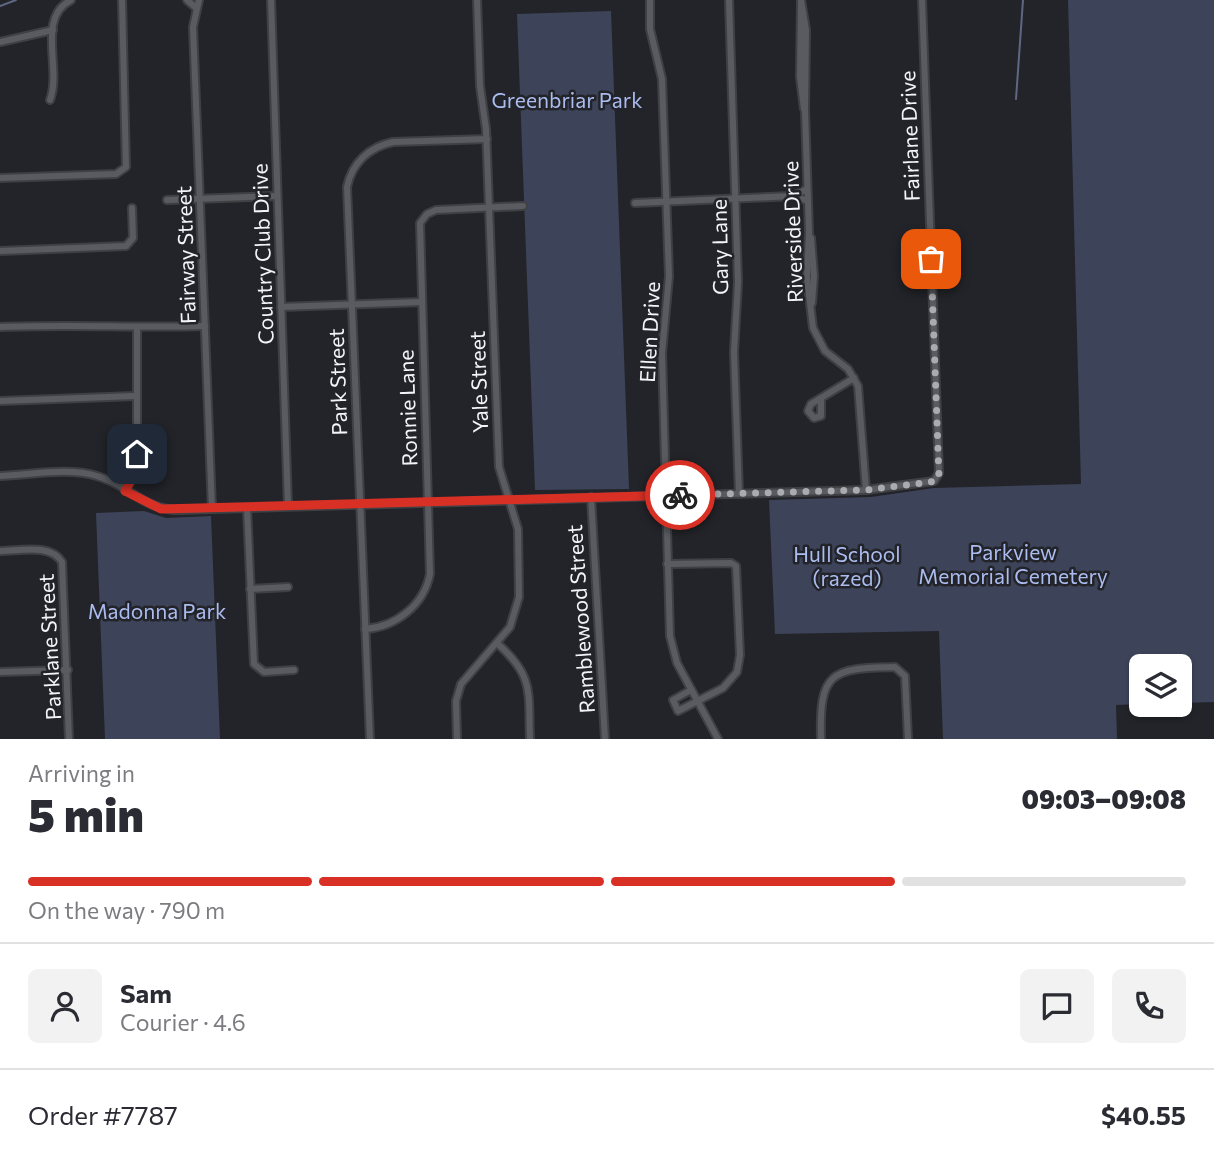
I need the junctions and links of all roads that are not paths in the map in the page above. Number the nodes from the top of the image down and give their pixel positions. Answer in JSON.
{"nodes":[{"id":1,"x":71,"y":0,"type":"edge"},
{"id":2,"x":122,"y":0,"type":"edge"},
{"id":3,"x":187,"y":0,"type":"edge"},
{"id":4,"x":271,"y":0,"type":"edge"},
{"id":5,"x":477,"y":0,"type":"edge"},
{"id":6,"x":650,"y":0,"type":"edge"},
{"id":7,"x":729,"y":0,"type":"edge"},
{"id":8,"x":801,"y":0,"type":"edge"},
{"id":9,"x":922,"y":0,"type":"edge"},
{"id":10,"x":197,"y":4,"type":"edge"},
{"id":11,"x":53,"y":30,"type":"junction"},
{"id":12,"x":0,"y":42,"type":"edge"},
{"id":13,"x":50,"y":100,"type":"dead end"},
{"id":14,"x":487,"y":139,"type":"junction"},
{"id":15,"x":0,"y":178,"type":"edge"},
{"id":16,"x":807,"y":190,"type":"junction"},
{"id":17,"x":277,"y":196,"type":"junction"},
{"id":18,"x":793,"y":196,"type":"junction"},
{"id":19,"x":201,"y":198,"type":"junction"},
{"id":20,"x":736,"y":199,"type":"junction"},
{"id":21,"x":167,"y":200,"type":"dead end"},
{"id":22,"x":666,"y":201,"type":"junction"},
{"id":23,"x":808,"y":201,"type":"junction"},
{"id":24,"x":635,"y":203,"type":"dead end"},
{"id":25,"x":523,"y":206,"type":"dead end"},
{"id":26,"x":132,"y":208,"type":"dead end"},
{"id":27,"x":489,"y":208,"type":"junction"},
{"id":28,"x":0,"y":251,"type":"edge"},
{"id":29,"x":421,"y":302,"type":"junction"},
{"id":30,"x":352,"y":304,"type":"junction"},
{"id":31,"x":281,"y":306,"type":"junction"},
{"id":32,"x":205,"y":326,"type":"junction"},
{"id":33,"x":0,"y":327,"type":"edge"},
{"id":34,"x":137,"y":328,"type":"junction"},
{"id":35,"x":853,"y":378,"type":"junction"},
{"id":36,"x":135,"y":396,"type":"junction"},
{"id":37,"x":821,"y":400,"type":"dead end"},
{"id":38,"x":0,"y":401,"type":"edge"},
{"id":39,"x":0,"y":476,"type":"edge"},
{"id":40,"x":866,"y":490,"type":"junction"},
{"id":41,"x":125,"y":491,"type":"junction"},
{"id":42,"x":739,"y":493,"type":"junction"},
{"id":43,"x":665,"y":495,"type":"junction"},
{"id":44,"x":591,"y":497,"type":"junction"},
{"id":45,"x":506,"y":499,"type":"junction"},
{"id":46,"x":429,"y":501,"type":"junction"},
{"id":47,"x":359,"y":504,"type":"junction"},
{"id":48,"x":288,"y":506,"type":"junction"},
{"id":49,"x":247,"y":508,"type":"junction"},
{"id":50,"x":212,"y":509,"type":"junction"},
{"id":51,"x":0,"y":551,"type":"edge"},
{"id":52,"x":667,"y":564,"type":"junction"},
{"id":53,"x":288,"y":587,"type":"dead end"},
{"id":54,"x":250,"y":589,"type":"junction"},
{"id":55,"x":365,"y":629,"type":"junction"},
{"id":56,"x":498,"y":643,"type":"junction"},
{"id":57,"x":68,"y":670,"type":"junction"},
{"id":58,"x":294,"y":670,"type":"dead end"},
{"id":59,"x":0,"y":672,"type":"edge"},
{"id":60,"x":691,"y":690,"type":"junction"},
{"id":61,"x":698,"y":702,"type":"junction"},
{"id":62,"x":69,"y":739,"type":"edge"},
{"id":63,"x":370,"y":739,"type":"edge"},
{"id":64,"x":457,"y":739,"type":"edge"},
{"id":65,"x":530,"y":739,"type":"edge"},
{"id":66,"x":605,"y":739,"type":"edge"},
{"id":67,"x":718,"y":739,"type":"edge"},
{"id":68,"x":821,"y":739,"type":"edge"},
{"id":69,"x":908,"y":739,"type":"edge"}],
"edges":[{"from":1,"to":11,"type":"street"},
{"from":2,"to":15,"type":"street"},
{"from":3,"to":10,"type":"street"},
{"from":4,"to":17,"type":"street","name":"Country Club Drive"},
{"from":5,"to":14,"type":"street","name":"Yale Street"},
{"from":6,"to":22,"type":"street","name":"Ellen Drive"},
{"from":7,"to":20,"type":"street","name":"Gary Lane"},
{"from":8,"to":16,"type":"street","name":"Riverside Drive"},
{"from":9,"to":40,"type":"street","name":"Fairlane Drive"},
{"from":10,"to":19,"type":"street","name":"Fairway Street"},
{"from":11,"to":12,"type":"street"},
{"from":11,"to":13,"type":"street"},
{"from":14,"to":27,"type":"street","name":"Yale Street"},
{"from":14,"to":30,"type":"street","name":"Park Street"},
{"from":16,"to":18,"type":"street"},
{"from":16,"to":23,"type":"street","name":"Riverside Drive"},
{"from":17,"to":19,"type":"street"},
{"from":17,"to":31,"type":"street","name":"Country Club Drive"},
{"from":18,"to":20,"type":"street"},
{"from":18,"to":23,"type":"street"},
{"from":19,"to":21,"type":"street"},
{"from":19,"to":32,"type":"street","name":"Fairway Street"},
{"from":20,"to":22,"type":"street"},
{"from":20,"to":42,"type":"street","name":"Gary Lane"},
{"from":22,"to":24,"type":"street"},
{"from":22,"to":43,"type":"street","name":"Ellen Drive"},
{"from":23,"to":35,"type":"street","name":"Riverside Drive"},
{"from":25,"to":27,"type":"street","name":"Ronnie Lane"},
{"from":26,"to":28,"type":"street"},
{"from":27,"to":29,"type":"street","name":"Ronnie Lane"},
{"from":27,"to":45,"type":"street","name":"Yale Street"},
{"from":29,"to":30,"type":"street"},
{"from":29,"to":46,"type":"street","name":"Ronnie Lane"},
{"from":30,"to":31,"type":"street"},
{"from":30,"to":47,"type":"street","name":"Park Street"},
{"from":31,"to":48,"type":"street","name":"Country Club Drive"},
{"from":32,"to":34,"type":"street"},
{"from":32,"to":50,"type":"street","name":"Fairway Street"},
{"from":33,"to":34,"type":"street"},
{"from":34,"to":36,"type":"street"},
{"from":35,"to":37,"type":"street"},
{"from":35,"to":40,"type":"street","name":"Riverside Drive"},
{"from":36,"to":38,"type":"street"},
{"from":36,"to":41,"type":"street"},
{"from":39,"to":41,"type":"street"},
{"from":40,"to":42,"type":"street"},
{"from":41,"to":50,"type":"street"},
{"from":42,"to":43,"type":"street"},
{"from":43,"to":44,"type":"street"},
{"from":43,"to":52,"type":"street","name":"Ellen Drive"},
{"from":44,"to":45,"type":"street"},
{"from":44,"to":66,"type":"street","name":"Ramblewood Street"},
{"from":45,"to":46,"type":"street"},
{"from":45,"to":56,"type":"street","name":"Yale Street"},
{"from":46,"to":47,"type":"street"},
{"from":46,"to":55,"type":"street","name":"Ronnie Lane"},
{"from":47,"to":48,"type":"street"},
{"from":47,"to":55,"type":"street","name":"Park Street"},
{"from":48,"to":49,"type":"street"},
{"from":49,"to":50,"type":"street"},
{"from":49,"to":54,"type":"street"},
{"from":51,"to":57,"type":"street","name":"Parklane Street"},
{"from":52,"to":60,"type":"street","name":"Ellen Drive"},
{"from":52,"to":61,"type":"street"},
{"from":53,"to":54,"type":"street"},
{"from":54,"to":58,"type":"street"},
{"from":55,"to":63,"type":"street","name":"Park Street"},
{"from":56,"to":64,"type":"street","name":"Yale Street"},
{"from":56,"to":65,"type":"street"},
{"from":57,"to":59,"type":"street"},
{"from":57,"to":62,"type":"street","name":"Parklane Street"},
{"from":60,"to":61,"type":"street","name":"Ellen Drive"},
{"from":60,"to":61,"type":"street"},
{"from":61,"to":67,"type":"street","name":"Ellen Drive"},
{"from":68,"to":69,"type":"street"}]}
